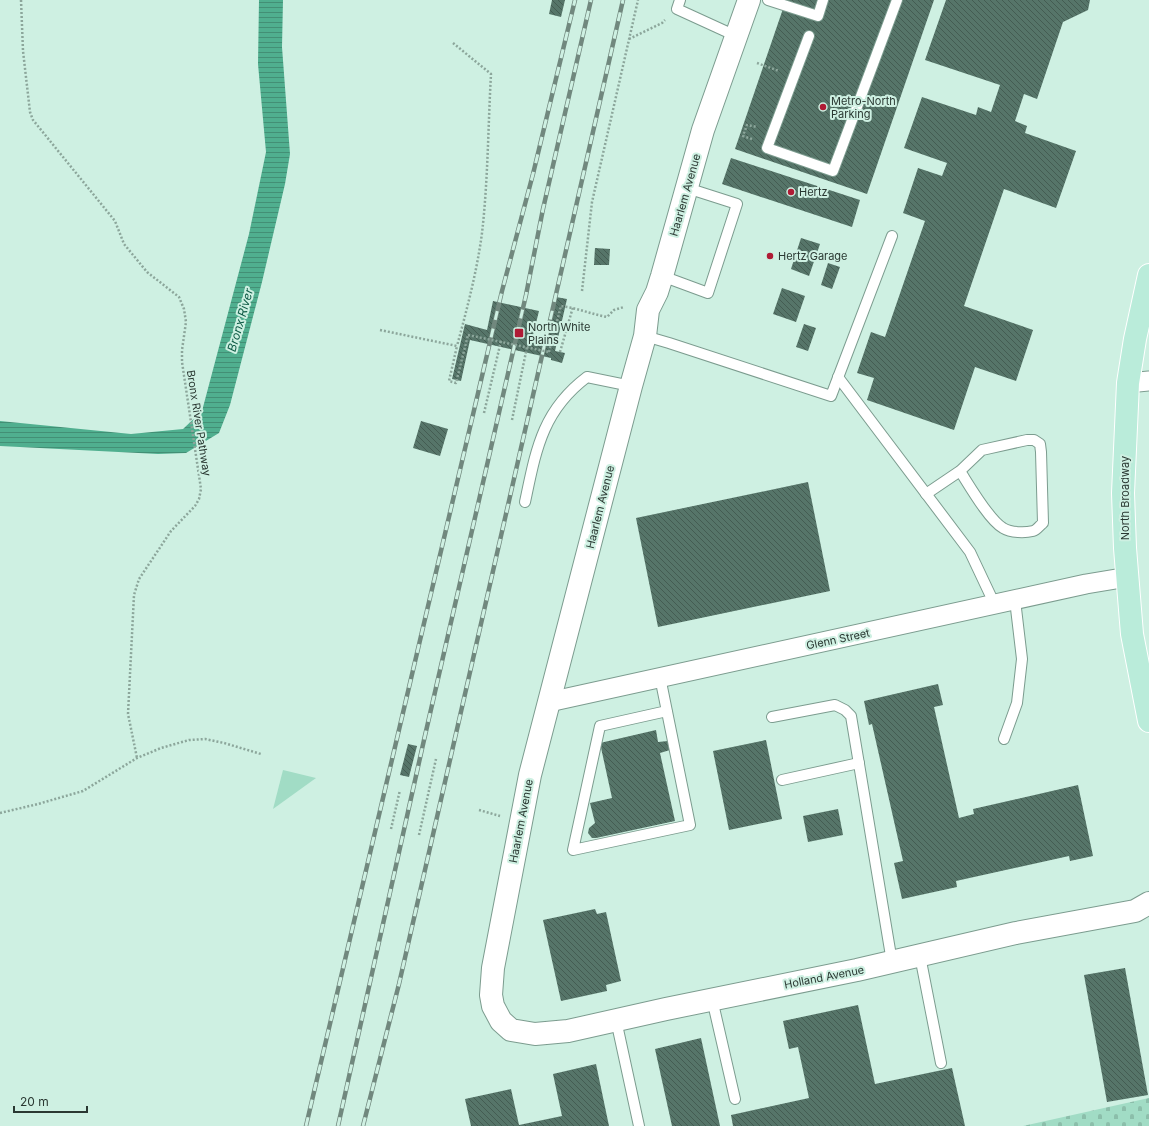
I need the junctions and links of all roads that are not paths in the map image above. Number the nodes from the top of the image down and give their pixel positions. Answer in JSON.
{"nodes":[{"id":1,"x":680,"y":0,"type":"edge"},
{"id":2,"x":748,"y":0,"type":"edge"},
{"id":3,"x":768,"y":0,"type":"edge"},
{"id":4,"x":823,"y":0,"type":"edge"},
{"id":5,"x":897,"y":0,"type":"edge"},
{"id":6,"x":736,"y":36,"type":"junction"},
{"id":7,"x":809,"y":36,"type":"dead end"},
{"id":8,"x":687,"y":188,"type":"junction"},
{"id":9,"x":892,"y":236,"type":"dead end"},
{"id":10,"x":1149,"y":275,"type":"edge"},
{"id":11,"x":662,"y":276,"type":"junction"},
{"id":12,"x":645,"y":336,"type":"junction"},
{"id":13,"x":838,"y":377,"type":"junction"},
{"id":14,"x":1138,"y":382,"type":"edge"},
{"id":15,"x":631,"y":386,"type":"junction"},
{"id":16,"x":960,"y":471,"type":"junction"},
{"id":17,"x":926,"y":494,"type":"junction"},
{"id":18,"x":525,"y":502,"type":"dead end"},
{"id":19,"x":1128,"y":577,"type":"junction"},
{"id":20,"x":1014,"y":600,"type":"junction"},
{"id":21,"x":995,"y":605,"type":"junction"},
{"id":22,"x":660,"y":677,"type":"junction"},
{"id":23,"x":549,"y":702,"type":"junction"},
{"id":24,"x":667,"y":711,"type":"junction"},
{"id":25,"x":772,"y":717,"type":"dead end"},
{"id":26,"x":1149,"y":721,"type":"edge"},
{"id":27,"x":1004,"y":739,"type":"dead end"},
{"id":28,"x":858,"y":763,"type":"junction"},
{"id":29,"x":782,"y":780,"type":"dead end"},
{"id":30,"x":1149,"y":903,"type":"edge"},
{"id":31,"x":920,"y":956,"type":"junction"},
{"id":32,"x":892,"y":962,"type":"junction"},
{"id":33,"x":712,"y":999,"type":"junction"},
{"id":34,"x":616,"y":1020,"type":"junction"},
{"id":35,"x":501,"y":1021,"type":"joint"},
{"id":36,"x":941,"y":1064,"type":"dead end"},
{"id":37,"x":735,"y":1099,"type":"dead end"},
{"id":38,"x":639,"y":1126,"type":"edge"}],
"edges":[{"from":1,"to":6,"type":"lane"},
{"from":2,"to":6,"type":"street","name":"Haarlem Avenue"},
{"from":3,"to":4,"type":"lane"},
{"from":5,"to":7,"type":"lane"},
{"from":6,"to":8,"type":"street","name":"Haarlem Avenue"},
{"from":8,"to":11,"type":"street","name":"Haarlem Avenue"},
{"from":8,"to":11,"type":"lane"},
{"from":9,"to":13,"type":"lane"},
{"from":10,"to":14,"type":"main road","name":"North Broadway"},
{"from":11,"to":12,"type":"street","name":"Haarlem Avenue"},
{"from":12,"to":13,"type":"lane"},
{"from":12,"to":15,"type":"street","name":"Haarlem Avenue"},
{"from":13,"to":17,"type":"lane"},
{"from":14,"to":19,"type":"main road","name":"North Broadway"},
{"from":15,"to":18,"type":"lane"},
{"from":15,"to":23,"type":"street","name":"Haarlem Avenue"},
{"from":16,"to":16,"type":"lane"},
{"from":16,"to":17,"type":"lane"},
{"from":17,"to":21,"type":"lane"},
{"from":19,"to":20,"type":"street","name":"Glenn Street"},
{"from":19,"to":26,"type":"main road","name":"North Broadway"},
{"from":20,"to":21,"type":"street","name":"Glenn Street"},
{"from":20,"to":27,"type":"lane"},
{"from":21,"to":22,"type":"street","name":"Glenn Street"},
{"from":22,"to":23,"type":"street","name":"Glenn Street"},
{"from":22,"to":24,"type":"lane"},
{"from":23,"to":35,"type":"street","name":"Haarlem Avenue"},
{"from":24,"to":24,"type":"lane"},
{"from":25,"to":28,"type":"lane"},
{"from":28,"to":29,"type":"lane"},
{"from":28,"to":32,"type":"lane"},
{"from":30,"to":31,"type":"street","name":"Holland Avenue"},
{"from":31,"to":32,"type":"street","name":"Holland Avenue"},
{"from":31,"to":36,"type":"lane"},
{"from":32,"to":33,"type":"street","name":"Holland Avenue"},
{"from":33,"to":34,"type":"street","name":"Holland Avenue"},
{"from":33,"to":37,"type":"lane"},
{"from":34,"to":35,"type":"street","name":"Holland Avenue"},
{"from":34,"to":38,"type":"lane"}]}
